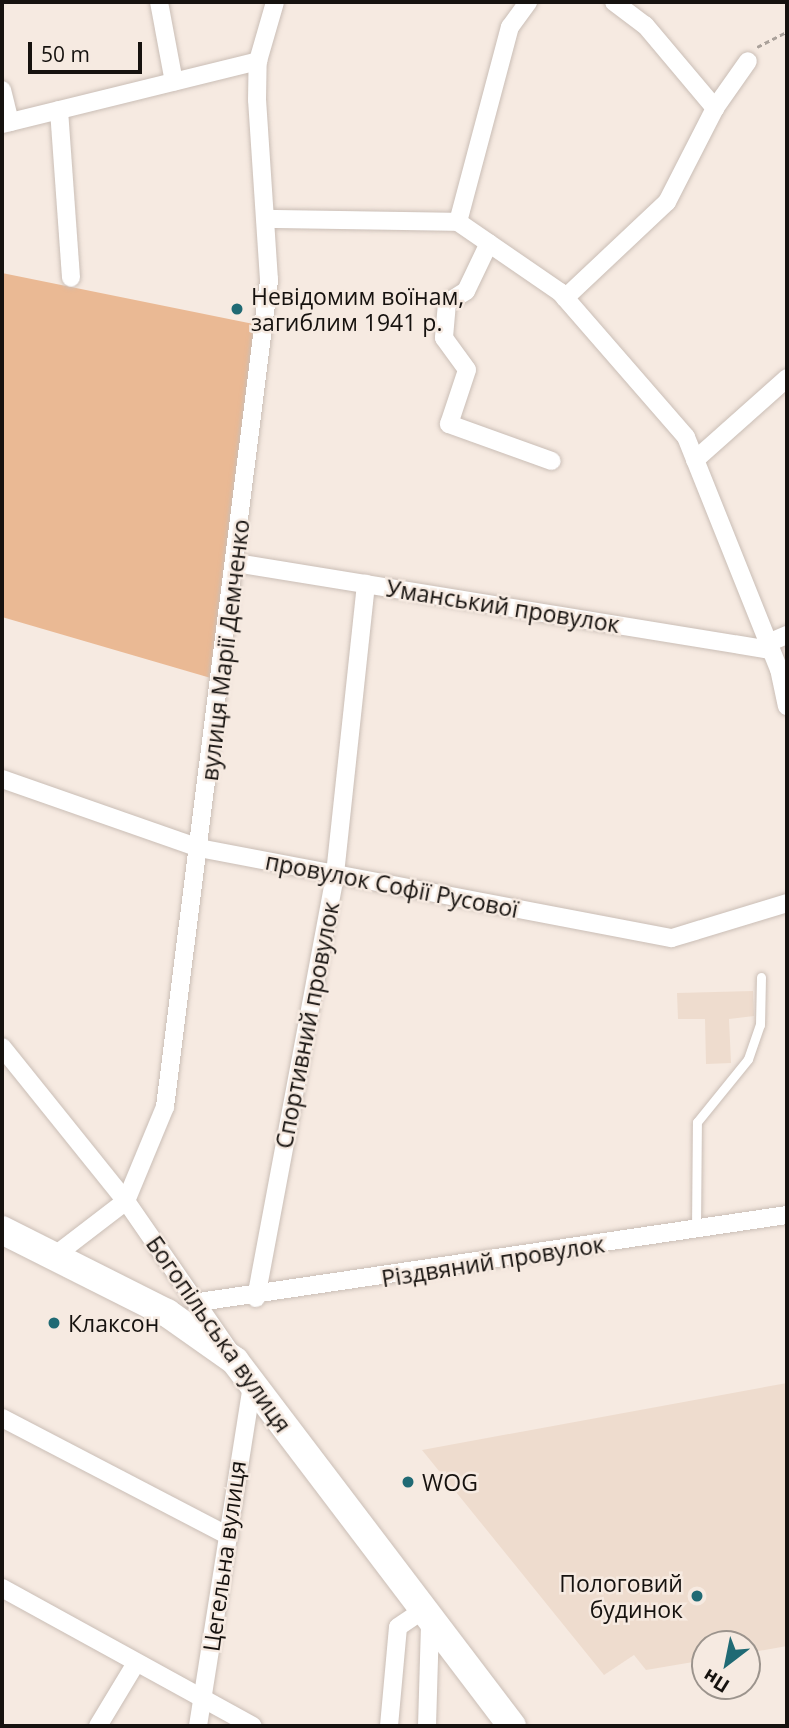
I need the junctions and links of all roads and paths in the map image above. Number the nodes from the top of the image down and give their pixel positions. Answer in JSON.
{"nodes":[{"id":1,"x":159,"y":2,"type":"edge"},
{"id":2,"x":275,"y":2,"type":"edge"},
{"id":3,"x":528,"y":2,"type":"edge"},
{"id":4,"x":614,"y":2,"type":"edge"},
{"id":5,"x":787,"y":32,"type":"edge"},
{"id":6,"x":258,"y":61,"type":"junction"},
{"id":7,"x":748,"y":61,"type":"joint"},
{"id":8,"x":174,"y":82,"type":"junction"},
{"id":9,"x":2,"y":90,"type":"edge"},
{"id":10,"x":715,"y":108,"type":"junction"},
{"id":11,"x":59,"y":110,"type":"junction"},
{"id":12,"x":6,"y":123,"type":"edge"},
{"id":13,"x":270,"y":219,"type":"junction"},
{"id":14,"x":458,"y":222,"type":"junction"},
{"id":15,"x":489,"y":243,"type":"junction"},
{"id":16,"x":71,"y":278,"type":"dead end"},
{"id":17,"x":565,"y":298,"type":"junction"},
{"id":18,"x":787,"y":378,"type":"edge"},
{"id":19,"x":695,"y":460,"type":"junction"},
{"id":20,"x":552,"y":461,"type":"dead end"},
{"id":21,"x":236,"y":563,"type":"junction"},
{"id":22,"x":366,"y":584,"type":"junction"},
{"id":23,"x":787,"y":635,"type":"edge"},
{"id":24,"x":769,"y":646,"type":"junction"},
{"id":25,"x":787,"y":706,"type":"edge"},
{"id":26,"x":2,"y":779,"type":"edge"},
{"id":27,"x":199,"y":848,"type":"junction"},
{"id":28,"x":335,"y":874,"type":"junction"},
{"id":29,"x":787,"y":903,"type":"edge"},
{"id":30,"x":761,"y":977,"type":"dead end"},
{"id":31,"x":2,"y":1047,"type":"edge"},
{"id":32,"x":126,"y":1201,"type":"junction"},
{"id":33,"x":787,"y":1215,"type":"edge"},
{"id":34,"x":696,"y":1229,"type":"junction"},
{"id":35,"x":2,"y":1230,"type":"edge"},
{"id":36,"x":53,"y":1257,"type":"junction"},
{"id":37,"x":256,"y":1298,"type":"junction"},
{"id":38,"x":199,"y":1302,"type":"junction"},
{"id":39,"x":235,"y":1360,"type":"junction"},
{"id":40,"x":252,"y":1385,"type":"junction"},
{"id":41,"x":2,"y":1418,"type":"edge"},
{"id":42,"x":229,"y":1536,"type":"junction"},
{"id":43,"x":2,"y":1588,"type":"edge"},
{"id":44,"x":425,"y":1618,"type":"junction"},
{"id":45,"x":136,"y":1663,"type":"junction"},
{"id":46,"x":202,"y":1700,"type":"junction"},
{"id":47,"x":98,"y":1726,"type":"edge"},
{"id":48,"x":198,"y":1726,"type":"edge"},
{"id":49,"x":253,"y":1726,"type":"edge"},
{"id":50,"x":389,"y":1726,"type":"edge"},
{"id":51,"x":428,"y":1726,"type":"edge"},
{"id":52,"x":512,"y":1726,"type":"edge"}],
"edges":[{"from":1,"to":8,"type":"street"},
{"from":2,"to":6,"type":"street","name":"вулиця Марії Демченко"},
{"from":3,"to":14,"type":"street"},
{"from":4,"to":10,"type":"street"},
{"from":5,"to":7,"type":"path"},
{"from":6,"to":8,"type":"street"},
{"from":6,"to":13,"type":"street","name":"вулиця Марії Демченко"},
{"from":7,"to":10,"type":"street"},
{"from":8,"to":11,"type":"street"},
{"from":9,"to":12,"type":"street"},
{"from":10,"to":17,"type":"street"},
{"from":11,"to":12,"type":"street"},
{"from":11,"to":16,"type":"street"},
{"from":13,"to":14,"type":"street"},
{"from":13,"to":21,"type":"street","name":"вулиця Марії Демченко"},
{"from":14,"to":15,"type":"street"},
{"from":15,"to":17,"type":"street"},
{"from":15,"to":20,"type":"street"},
{"from":17,"to":19,"type":"street"},
{"from":18,"to":19,"type":"street"},
{"from":19,"to":24,"type":"street"},
{"from":21,"to":22,"type":"street","name":"Уманський провулок"},
{"from":21,"to":27,"type":"street","name":"вулиця Марії Демченко"},
{"from":22,"to":24,"type":"street","name":"Уманський провулок"},
{"from":22,"to":28,"type":"street","name":"Спортивний провулок"},
{"from":23,"to":24,"type":"street"},
{"from":24,"to":25,"type":"street"},
{"from":26,"to":27,"type":"street","name":"провулок Софії Русової"},
{"from":27,"to":28,"type":"street","name":"провулок Софії Русової"},
{"from":27,"to":32,"type":"street","name":"вулиця Марії Демченко"},
{"from":28,"to":29,"type":"street","name":"провулок Софії Русової"},
{"from":28,"to":37,"type":"street","name":"Спортивний провулок"},
{"from":30,"to":34,"type":"lane"},
{"from":31,"to":32,"type":"street","name":"Богопільська вулиця"},
{"from":32,"to":36,"type":"street"},
{"from":32,"to":38,"type":"street","name":"Богопільська вулиця"},
{"from":33,"to":34,"type":"street","name":"Різдвяний провулок"},
{"from":34,"to":37,"type":"street","name":"Різдвяний провулок"},
{"from":35,"to":36,"type":"main road"},
{"from":36,"to":39,"type":"main road"},
{"from":37,"to":38,"type":"street","name":"Різдвяний провулок"},
{"from":38,"to":39,"type":"street","name":"Богопільська вулиця"},
{"from":39,"to":40,"type":"main road","name":"Богопільська вулиця"},
{"from":40,"to":42,"type":"street","name":"Цегельна вулиця"},
{"from":40,"to":44,"type":"main road","name":"Богопільська вулиця"},
{"from":41,"to":42,"type":"street"},
{"from":42,"to":46,"type":"street","name":"Цегельна вулиця"},
{"from":43,"to":45,"type":"street"},
{"from":44,"to":50,"type":"street"},
{"from":44,"to":51,"type":"street"},
{"from":44,"to":52,"type":"main road","name":"Богопільська вулиця"},
{"from":45,"to":46,"type":"street"},
{"from":45,"to":47,"type":"street"},
{"from":46,"to":48,"type":"street","name":"Цегельна вулиця"},
{"from":46,"to":49,"type":"street"}]}
